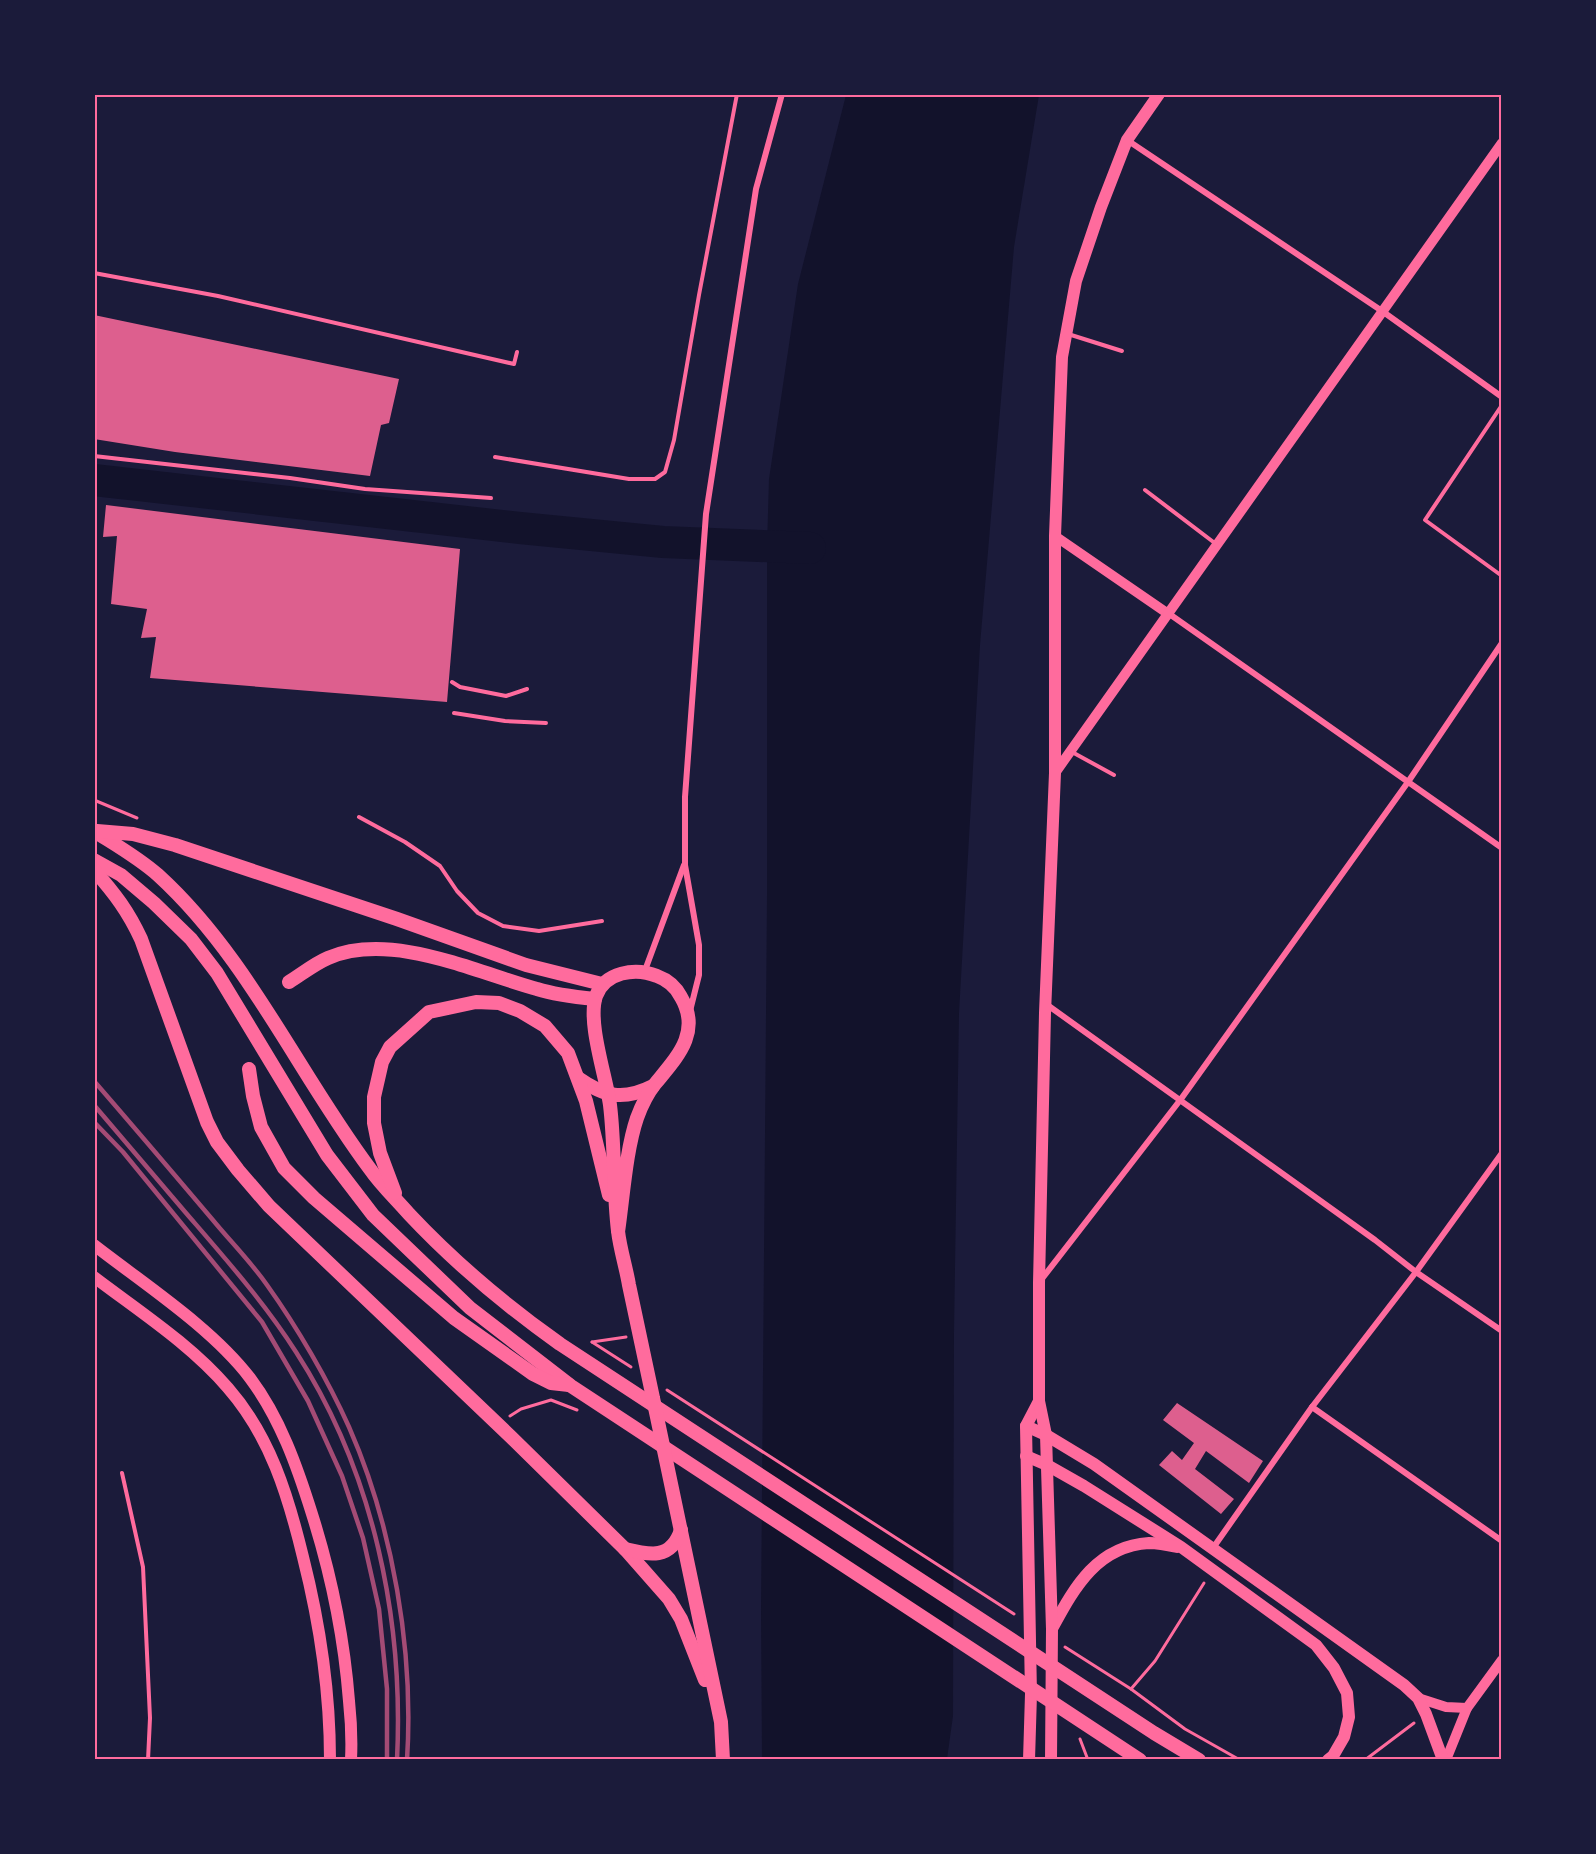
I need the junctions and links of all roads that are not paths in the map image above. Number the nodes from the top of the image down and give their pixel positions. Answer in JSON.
{"nodes":[{"id":1,"x":737,"y":94,"type":"edge"},
{"id":2,"x":782,"y":94,"type":"edge"},
{"id":3,"x":1159,"y":94,"type":"edge"},
{"id":4,"x":1127,"y":140,"type":"junction"},
{"id":5,"x":1502,"y":143,"type":"edge"},
{"id":6,"x":94,"y":273,"type":"edge"},
{"id":7,"x":1382,"y":311,"type":"junction"},
{"id":8,"x":1066,"y":333,"type":"junction"},
{"id":9,"x":1122,"y":351,"type":"dead end"},
{"id":10,"x":516,"y":352,"type":"dead end"},
{"id":11,"x":1502,"y":397,"type":"edge"},
{"id":12,"x":1502,"y":405,"type":"edge"},
{"id":13,"x":94,"y":456,"type":"edge"},
{"id":14,"x":495,"y":457,"type":"dead end"},
{"id":15,"x":1145,"y":490,"type":"dead end"},
{"id":16,"x":491,"y":498,"type":"dead end"},
{"id":17,"x":1055,"y":536,"type":"junction"},
{"id":18,"x":1216,"y":544,"type":"junction"},
{"id":19,"x":1502,"y":576,"type":"edge"},
{"id":20,"x":1167,"y":613,"type":"junction"},
{"id":21,"x":1501,"y":646,"type":"edge"},
{"id":22,"x":452,"y":682,"type":"dead end"},
{"id":23,"x":527,"y":689,"type":"dead end"},
{"id":24,"x":454,"y":713,"type":"dead end"},
{"id":25,"x":546,"y":723,"type":"dead end"},
{"id":26,"x":1070,"y":751,"type":"junction"},
{"id":27,"x":1055,"y":773,"type":"junction"},
{"id":28,"x":1113,"y":775,"type":"dead end"},
{"id":29,"x":1408,"y":782,"type":"junction"},
{"id":30,"x":359,"y":817,"type":"dead end"},
{"id":31,"x":94,"y":831,"type":"edge"},
{"id":32,"x":1502,"y":848,"type":"edge"},
{"id":33,"x":94,"y":860,"type":"edge"},
{"id":34,"x":685,"y":865,"type":"junction"},
{"id":35,"x":94,"y":870,"type":"edge"},
{"id":36,"x":602,"y":921,"type":"dead end"},
{"id":37,"x":644,"y":973,"type":"junction"},
{"id":38,"x":289,"y":982,"type":"dead end"},
{"id":39,"x":602,"y":984,"type":"junction"},
{"id":40,"x":595,"y":999,"type":"junction"},
{"id":41,"x":1046,"y":1004,"type":"junction"},
{"id":42,"x":689,"y":1015,"type":"junction"},
{"id":43,"x":249,"y":1069,"type":"dead end"},
{"id":44,"x":578,"y":1078,"type":"junction"},
{"id":45,"x":653,"y":1086,"type":"junction"},
{"id":46,"x":608,"y":1094,"type":"junction"},
{"id":47,"x":1181,"y":1099,"type":"junction"},
{"id":48,"x":1502,"y":1153,"type":"edge"},
{"id":49,"x":399,"y":1203,"type":"junction"},
{"id":50,"x":618,"y":1232,"type":"junction"},
{"id":51,"x":94,"y":1245,"type":"edge"},
{"id":52,"x":1416,"y":1272,"type":"junction"},
{"id":53,"x":94,"y":1277,"type":"edge"},
{"id":54,"x":1039,"y":1283,"type":"junction"},
{"id":55,"x":1502,"y":1330,"type":"edge"},
{"id":56,"x":571,"y":1386,"type":"junction"},
{"id":57,"x":1039,"y":1401,"type":"junction"},
{"id":58,"x":1312,"y":1407,"type":"junction"},
{"id":59,"x":1026,"y":1426,"type":"junction"},
{"id":60,"x":1046,"y":1435,"type":"junction"},
{"id":61,"x":1026,"y":1455,"type":"junction"},
{"id":62,"x":1047,"y":1465,"type":"junction"},
{"id":63,"x":122,"y":1473,"type":"dead end"},
{"id":64,"x":681,"y":1530,"type":"junction"},
{"id":65,"x":1502,"y":1541,"type":"edge"},
{"id":66,"x":1181,"y":1547,"type":"junction"},
{"id":67,"x":1213,"y":1548,"type":"junction"},
{"id":68,"x":625,"y":1550,"type":"junction"},
{"id":69,"x":1052,"y":1629,"type":"junction"},
{"id":70,"x":1502,"y":1660,"type":"edge"},
{"id":71,"x":1418,"y":1698,"type":"junction"},
{"id":72,"x":1467,"y":1708,"type":"junction"},
{"id":73,"x":721,"y":1722,"type":"junction"},
{"id":74,"x":1138,"y":1758,"type":"edge"},
{"id":75,"x":148,"y":1760,"type":"edge"},
{"id":76,"x":330,"y":1760,"type":"edge"},
{"id":77,"x":351,"y":1760,"type":"edge"},
{"id":78,"x":723,"y":1760,"type":"edge"},
{"id":79,"x":1029,"y":1760,"type":"edge"},
{"id":80,"x":1051,"y":1760,"type":"edge"},
{"id":81,"x":1200,"y":1760,"type":"edge"},
{"id":82,"x":1328,"y":1760,"type":"edge"},
{"id":83,"x":1444,"y":1760,"type":"edge"}],
"edges":[{"from":1,"to":14,"type":"lane"},
{"from":2,"to":34,"type":"street"},
{"from":3,"to":4,"type":"main road"},
{"from":4,"to":7,"type":"street"},
{"from":4,"to":8,"type":"main road"},
{"from":5,"to":7,"type":"street"},
{"from":6,"to":10,"type":"lane"},
{"from":7,"to":11,"type":"street"},
{"from":7,"to":18,"type":"street"},
{"from":8,"to":9,"type":"lane"},
{"from":8,"to":17,"type":"main road"},
{"from":12,"to":19,"type":"lane"},
{"from":13,"to":16,"type":"lane"},
{"from":15,"to":18,"type":"lane"},
{"from":17,"to":20,"type":"street"},
{"from":17,"to":27,"type":"main road"},
{"from":18,"to":20,"type":"street"},
{"from":20,"to":26,"type":"street"},
{"from":20,"to":29,"type":"street"},
{"from":21,"to":29,"type":"street"},
{"from":22,"to":23,"type":"lane"},
{"from":24,"to":25,"type":"lane"},
{"from":26,"to":27,"type":"street"},
{"from":26,"to":28,"type":"lane"},
{"from":27,"to":41,"type":"main road"},
{"from":29,"to":32,"type":"street"},
{"from":29,"to":47,"type":"street"},
{"from":30,"to":36,"type":"lane"},
{"from":31,"to":39,"type":"main road"},
{"from":31,"to":49,"type":"main road"},
{"from":33,"to":56,"type":"main road"},
{"from":34,"to":37,"type":"street"},
{"from":34,"to":42,"type":"street"},
{"from":35,"to":68,"type":"main road"},
{"from":37,"to":39,"type":"main road"},
{"from":37,"to":42,"type":"main road"},
{"from":38,"to":40,"type":"main road"},
{"from":39,"to":40,"type":"main road"},
{"from":40,"to":46,"type":"main road"},
{"from":41,"to":47,"type":"street"},
{"from":41,"to":54,"type":"main road"},
{"from":42,"to":45,"type":"main road"},
{"from":43,"to":56,"type":"main road"},
{"from":44,"to":46,"type":"main road"},
{"from":44,"to":49,"type":"main road"},
{"from":44,"to":50,"type":"main road"},
{"from":45,"to":46,"type":"main road"},
{"from":45,"to":50,"type":"main road"},
{"from":46,"to":50,"type":"main road"},
{"from":47,"to":52,"type":"street"},
{"from":47,"to":54,"type":"street"},
{"from":48,"to":52,"type":"street"},
{"from":49,"to":81,"type":"main road"},
{"from":50,"to":64,"type":"main road"},
{"from":51,"to":77,"type":"main road"},
{"from":52,"to":55,"type":"street"},
{"from":52,"to":58,"type":"street"},
{"from":53,"to":76,"type":"main road"},
{"from":54,"to":57,"type":"main road"},
{"from":56,"to":74,"type":"main road"},
{"from":57,"to":59,"type":"main road"},
{"from":57,"to":60,"type":"main road"},
{"from":58,"to":65,"type":"street"},
{"from":58,"to":67,"type":"street"},
{"from":59,"to":60,"type":"main road"},
{"from":59,"to":61,"type":"main road"},
{"from":60,"to":62,"type":"main road"},
{"from":60,"to":67,"type":"main road"},
{"from":61,"to":62,"type":"main road"},
{"from":61,"to":79,"type":"main road"},
{"from":62,"to":66,"type":"main road"},
{"from":62,"to":69,"type":"main road"},
{"from":63,"to":75,"type":"lane"},
{"from":64,"to":68,"type":"main road"},
{"from":64,"to":73,"type":"main road"},
{"from":66,"to":69,"type":"main road"},
{"from":66,"to":82,"type":"main road"},
{"from":67,"to":71,"type":"main road"},
{"from":68,"to":73,"type":"main road"},
{"from":69,"to":80,"type":"main road"},
{"from":70,"to":72,"type":"street"},
{"from":71,"to":72,"type":"street"},
{"from":71,"to":83,"type":"main road"},
{"from":72,"to":83,"type":"street"},
{"from":73,"to":78,"type":"main road"}]}
